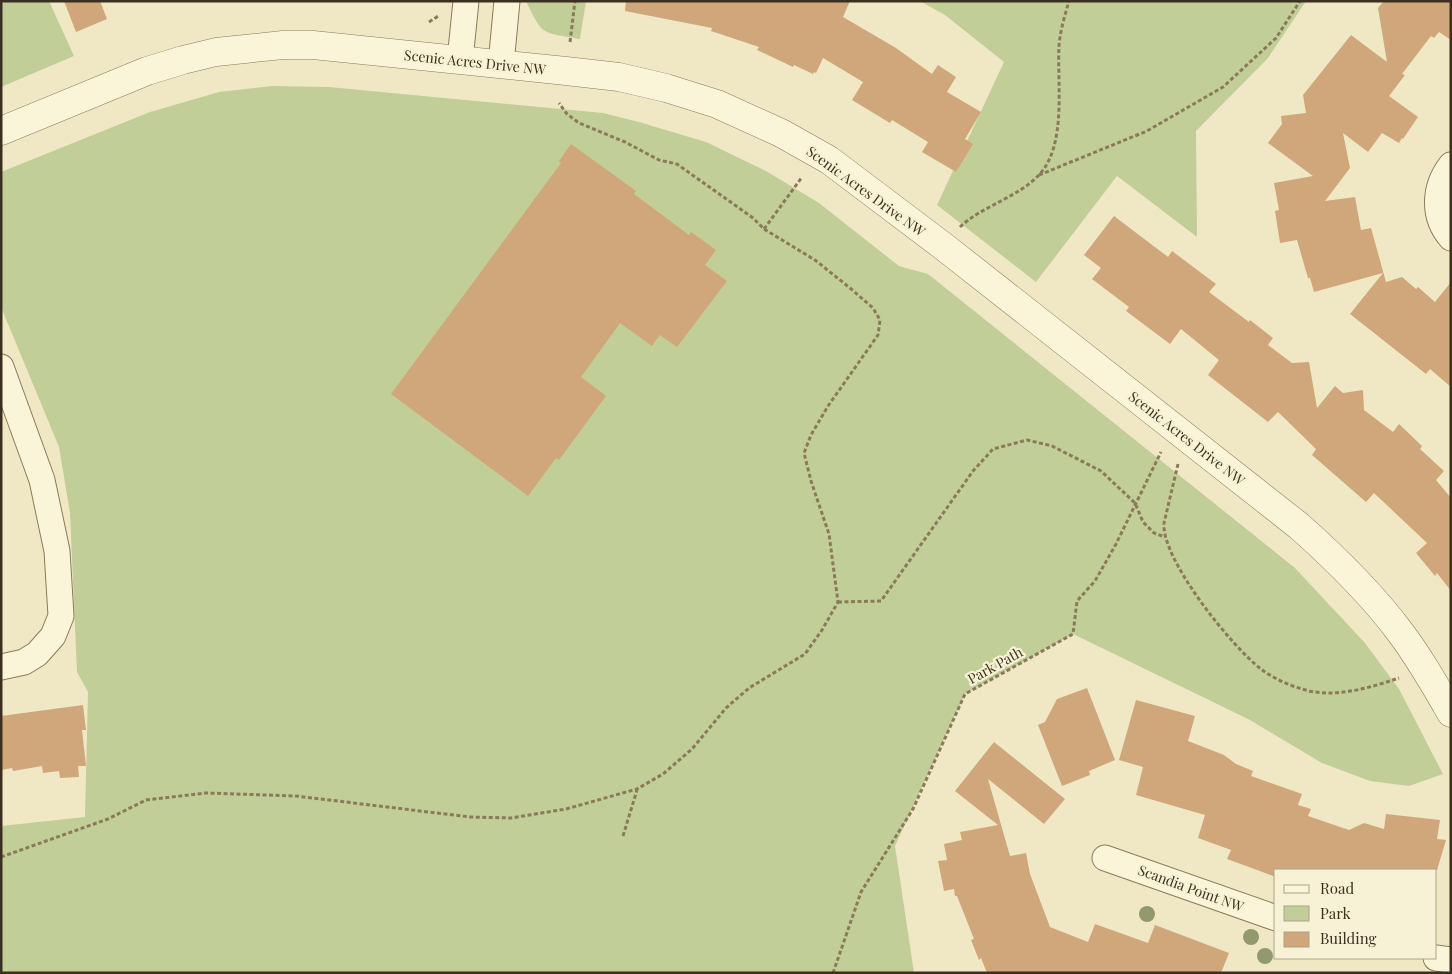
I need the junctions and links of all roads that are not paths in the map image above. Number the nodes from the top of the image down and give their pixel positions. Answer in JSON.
{"nodes":[{"id":1,"x":466,"y":1,"type":"edge"},
{"id":2,"x":507,"y":1,"type":"edge"},
{"id":3,"x":460,"y":60,"type":"junction"},
{"id":4,"x":501,"y":64,"type":"junction"},
{"id":5,"x":1,"y":131,"type":"edge"},
{"id":6,"x":1451,"y":165,"type":"edge"},
{"id":7,"x":1451,"y":238,"type":"edge"},
{"id":8,"x":1,"y":367,"type":"edge"},
{"id":9,"x":1,"y":666,"type":"edge"},
{"id":10,"x":1444,"y":686,"type":"edge"},
{"id":11,"x":1451,"y":713,"type":"edge"},
{"id":12,"x":1106,"y":858,"type":"dead end"},
{"id":13,"x":1274,"y":917,"type":"edge"},
{"id":14,"x":1437,"y":958,"type":"edge"},
{"id":15,"x":1451,"y":960,"type":"edge"}],
"edges":[{"from":1,"to":3,"type":"street"},
{"from":2,"to":4,"type":"street"},
{"from":3,"to":4,"type":"street","name":"Scenic Acres Drive NW"},
{"from":3,"to":5,"type":"street","name":"Scenic Acres Drive NW"},
{"from":4,"to":10,"type":"street","name":"Scenic Acres Drive NW"},
{"from":6,"to":7,"type":"street"},
{"from":8,"to":9,"type":"street"},
{"from":10,"to":11,"type":"street","name":"Scenic Acres Drive NW"},
{"from":12,"to":13,"type":"street","name":"Scandia Point NW"},
{"from":14,"to":15,"type":"street"}]}
